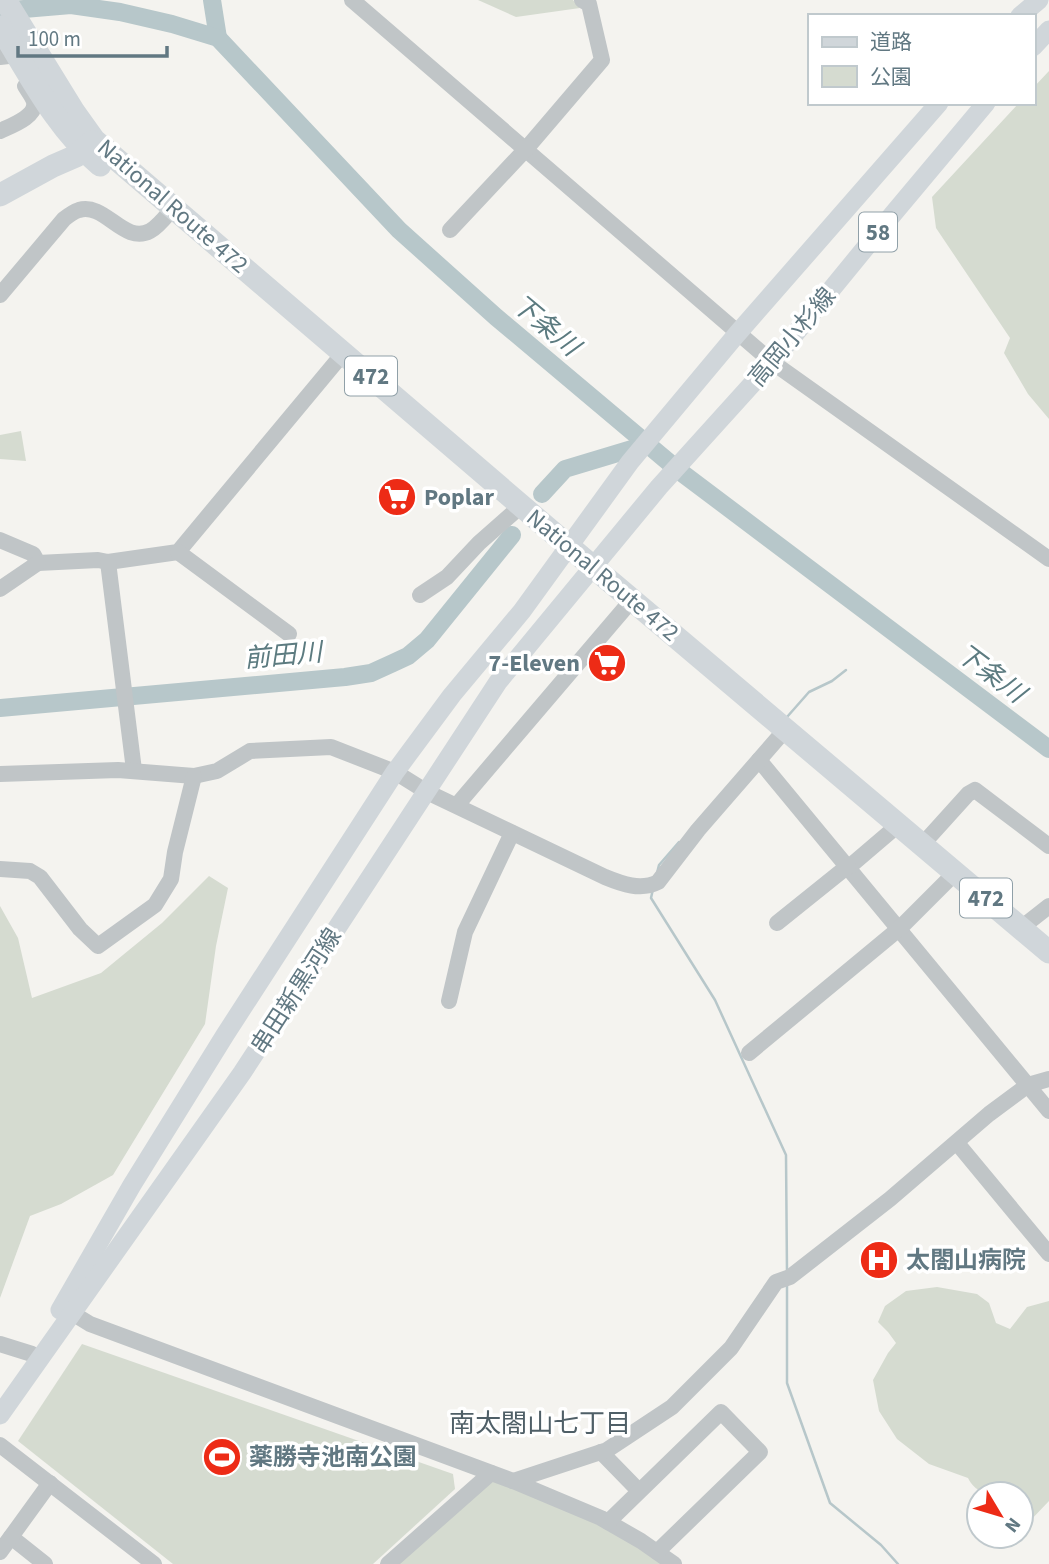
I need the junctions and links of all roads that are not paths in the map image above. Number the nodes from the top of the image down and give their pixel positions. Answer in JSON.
{"nodes":[{"id":1,"x":5,"y":0,"type":"edge"},
{"id":2,"x":352,"y":0,"type":"edge"},
{"id":3,"x":582,"y":0,"type":"edge"},
{"id":4,"x":1038,"y":0,"type":"edge"},
{"id":5,"x":1022,"y":14,"type":"edge"},
{"id":6,"x":1049,"y":30,"type":"edge"},
{"id":7,"x":11,"y":44,"type":"edge"},
{"id":8,"x":1035,"y":45,"type":"edge"},
{"id":9,"x":30,"y":76,"type":"junction"},
{"id":10,"x":937,"y":105,"type":"edge"},
{"id":11,"x":984,"y":105,"type":"edge"},
{"id":12,"x":0,"y":131,"type":"edge"},
{"id":13,"x":84,"y":145,"type":"junction"},
{"id":14,"x":526,"y":149,"type":"junction"},
{"id":15,"x":0,"y":180,"type":"edge"},
{"id":16,"x":0,"y":195,"type":"edge"},
{"id":17,"x":168,"y":213,"type":"junction"},
{"id":18,"x":450,"y":230,"type":"dead end"},
{"id":19,"x":0,"y":295,"type":"edge"},
{"id":20,"x":737,"y":334,"type":"junction"},
{"id":21,"x":336,"y":362,"type":"junction"},
{"id":22,"x":772,"y":362,"type":"junction"},
{"id":23,"x":513,"y":513,"type":"junction"},
{"id":24,"x":0,"y":540,"type":"edge"},
{"id":25,"x":566,"y":551,"type":"junction"},
{"id":26,"x":178,"y":552,"type":"junction"},
{"id":27,"x":1049,"y":559,"type":"edge"},
{"id":28,"x":108,"y":562,"type":"junction"},
{"id":29,"x":37,"y":564,"type":"junction"},
{"id":30,"x":589,"y":570,"type":"junction"},
{"id":31,"x":0,"y":589,"type":"edge"},
{"id":32,"x":420,"y":595,"type":"dead end"},
{"id":33,"x":625,"y":608,"type":"junction"},
{"id":34,"x":289,"y":634,"type":"dead end"},
{"id":35,"x":782,"y":734,"type":"junction"},
{"id":36,"x":759,"y":760,"type":"junction"},
{"id":37,"x":134,"y":770,"type":"junction"},
{"id":38,"x":395,"y":772,"type":"junction"},
{"id":39,"x":0,"y":774,"type":"edge"},
{"id":40,"x":194,"y":776,"type":"junction"},
{"id":41,"x":427,"y":792,"type":"junction"},
{"id":42,"x":457,"y":805,"type":"junction"},
{"id":43,"x":512,"y":832,"type":"junction"},
{"id":44,"x":890,"y":832,"type":"junction"},
{"id":45,"x":921,"y":846,"type":"junction"},
{"id":46,"x":1049,"y":846,"type":"edge"},
{"id":47,"x":849,"y":867,"type":"junction"},
{"id":48,"x":0,"y":869,"type":"edge"},
{"id":49,"x":947,"y":881,"type":"junction"},
{"id":50,"x":1049,"y":906,"type":"edge"},
{"id":51,"x":777,"y":923,"type":"dead end"},
{"id":52,"x":900,"y":928,"type":"junction"},
{"id":53,"x":1021,"y":928,"type":"junction"},
{"id":54,"x":1049,"y":952,"type":"edge"},
{"id":55,"x":1049,"y":969,"type":"edge"},
{"id":56,"x":449,"y":1001,"type":"dead end"},
{"id":57,"x":749,"y":1053,"type":"dead end"},
{"id":58,"x":1049,"y":1079,"type":"edge"},
{"id":59,"x":1028,"y":1085,"type":"junction"},
{"id":60,"x":1049,"y":1111,"type":"edge"},
{"id":61,"x":957,"y":1143,"type":"junction"},
{"id":62,"x":1049,"y":1254,"type":"edge"},
{"id":63,"x":66,"y":1310,"type":"junction"},
{"id":64,"x":0,"y":1344,"type":"edge"},
{"id":65,"x":32,"y":1354,"type":"junction"},
{"id":66,"x":0,"y":1398,"type":"edge"},
{"id":67,"x":0,"y":1415,"type":"edge"},
{"id":68,"x":0,"y":1445,"type":"edge"},
{"id":69,"x":601,"y":1452,"type":"junction"},
{"id":70,"x":491,"y":1473,"type":"junction"},
{"id":71,"x":513,"y":1481,"type":"junction"},
{"id":72,"x":50,"y":1483,"type":"junction"},
{"id":73,"x":639,"y":1491,"type":"junction"},
{"id":74,"x":608,"y":1522,"type":"junction"},
{"id":75,"x":10,"y":1537,"type":"junction"},
{"id":76,"x":0,"y":1552,"type":"edge"},
{"id":77,"x":657,"y":1552,"type":"junction"},
{"id":78,"x":45,"y":1564,"type":"edge"},
{"id":79,"x":154,"y":1564,"type":"edge"},
{"id":80,"x":388,"y":1564,"type":"edge"},
{"id":81,"x":674,"y":1564,"type":"edge"}],
"edges":[{"from":1,"to":7,"type":"highway","name":"National Route 472","number":"472"},
{"from":2,"to":14,"type":"street"},
{"from":3,"to":14,"type":"street"},
{"from":4,"to":5,"type":"main road"},
{"from":6,"to":8,"type":"main road"},
{"from":7,"to":9,"type":"highway","name":"National Route 472","number":"472"},
{"from":7,"to":13,"type":"highway","name":"National Route 472","number":"472"},
{"from":9,"to":12,"type":"street"},
{"from":9,"to":13,"type":"highway","name":"National Route 472","number":"472"},
{"from":10,"to":20,"type":"main road","name":"高岡小杉線","number":"58"},
{"from":11,"to":22,"type":"main road","name":"高岡小杉線","number":"58"},
{"from":13,"to":15,"type":"highway"},
{"from":13,"to":16,"type":"highway"},
{"from":13,"to":17,"type":"highway","name":"National Route 472","number":"472"},
{"from":14,"to":18,"type":"street"},
{"from":14,"to":20,"type":"street"},
{"from":17,"to":19,"type":"street"},
{"from":17,"to":21,"type":"highway","name":"National Route 472","number":"472"},
{"from":17,"to":25,"type":"highway","name":"National Route 472","number":"472"},
{"from":20,"to":22,"type":"street"},
{"from":20,"to":25,"type":"main road","name":"高岡小杉線","number":"58"},
{"from":21,"to":23,"type":"highway","name":"National Route 472","number":"472"},
{"from":21,"to":26,"type":"street"},
{"from":22,"to":27,"type":"street"},
{"from":22,"to":30,"type":"main road","name":"高岡小杉線","number":"58"},
{"from":23,"to":25,"type":"highway","name":"National Route 472","number":"472"},
{"from":23,"to":32,"type":"street"},
{"from":24,"to":29,"type":"street"},
{"from":25,"to":30,"type":"highway","name":"National Route 472","number":"472"},
{"from":25,"to":38,"type":"main road","name":"串田新黒河線"},
{"from":26,"to":28,"type":"street"},
{"from":26,"to":34,"type":"street"},
{"from":28,"to":29,"type":"street"},
{"from":28,"to":37,"type":"street"},
{"from":29,"to":31,"type":"street"},
{"from":30,"to":33,"type":"highway","name":"National Route 472","number":"472"},
{"from":30,"to":35,"type":"highway","name":"National Route 472","number":"472"},
{"from":30,"to":41,"type":"main road","name":"串田新黒河線"},
{"from":33,"to":35,"type":"highway","name":"National Route 472","number":"472"},
{"from":33,"to":42,"type":"street"},
{"from":35,"to":36,"type":"street"},
{"from":35,"to":44,"type":"highway","name":"National Route 472","number":"472"},
{"from":35,"to":45,"type":"highway","name":"National Route 472","number":"472"},
{"from":36,"to":43,"type":"street"},
{"from":36,"to":47,"type":"street"},
{"from":37,"to":39,"type":"street"},
{"from":37,"to":40,"type":"street"},
{"from":38,"to":40,"type":"street"},
{"from":38,"to":41,"type":"street"},
{"from":38,"to":63,"type":"main road","name":"串田新黒河線"},
{"from":40,"to":48,"type":"street"},
{"from":41,"to":42,"type":"street"},
{"from":41,"to":63,"type":"main road","name":"串田新黒河線"},
{"from":42,"to":43,"type":"street"},
{"from":43,"to":56,"type":"street"},
{"from":44,"to":47,"type":"street"},
{"from":44,"to":49,"type":"highway","name":"National Route 472","number":"472"},
{"from":45,"to":46,"type":"street"},
{"from":45,"to":53,"type":"highway","name":"National Route 472","number":"472"},
{"from":47,"to":51,"type":"street"},
{"from":47,"to":52,"type":"street"},
{"from":49,"to":52,"type":"street"},
{"from":49,"to":55,"type":"highway","name":"National Route 472","number":"472"},
{"from":50,"to":53,"type":"street"},
{"from":52,"to":57,"type":"street"},
{"from":52,"to":59,"type":"street"},
{"from":53,"to":54,"type":"highway","name":"National Route 472","number":"472"},
{"from":58,"to":59,"type":"street"},
{"from":59,"to":60,"type":"street"},
{"from":59,"to":61,"type":"street"},
{"from":61,"to":62,"type":"street"},
{"from":61,"to":69,"type":"street"},
{"from":63,"to":65,"type":"main road","name":"串田新黒河線"},
{"from":63,"to":67,"type":"main road","name":"串田新黒河線"},
{"from":63,"to":70,"type":"street"},
{"from":64,"to":65,"type":"street"},
{"from":65,"to":66,"type":"main road","name":"串田新黒河線"},
{"from":68,"to":72,"type":"street"},
{"from":69,"to":71,"type":"street"},
{"from":69,"to":73,"type":"street"},
{"from":70,"to":71,"type":"street"},
{"from":70,"to":80,"type":"street"},
{"from":71,"to":74,"type":"street"},
{"from":72,"to":75,"type":"street"},
{"from":72,"to":79,"type":"street"},
{"from":73,"to":74,"type":"street"},
{"from":73,"to":77,"type":"street"},
{"from":74,"to":77,"type":"street"},
{"from":75,"to":76,"type":"street"},
{"from":75,"to":78,"type":"street"},
{"from":77,"to":81,"type":"street"}]}
